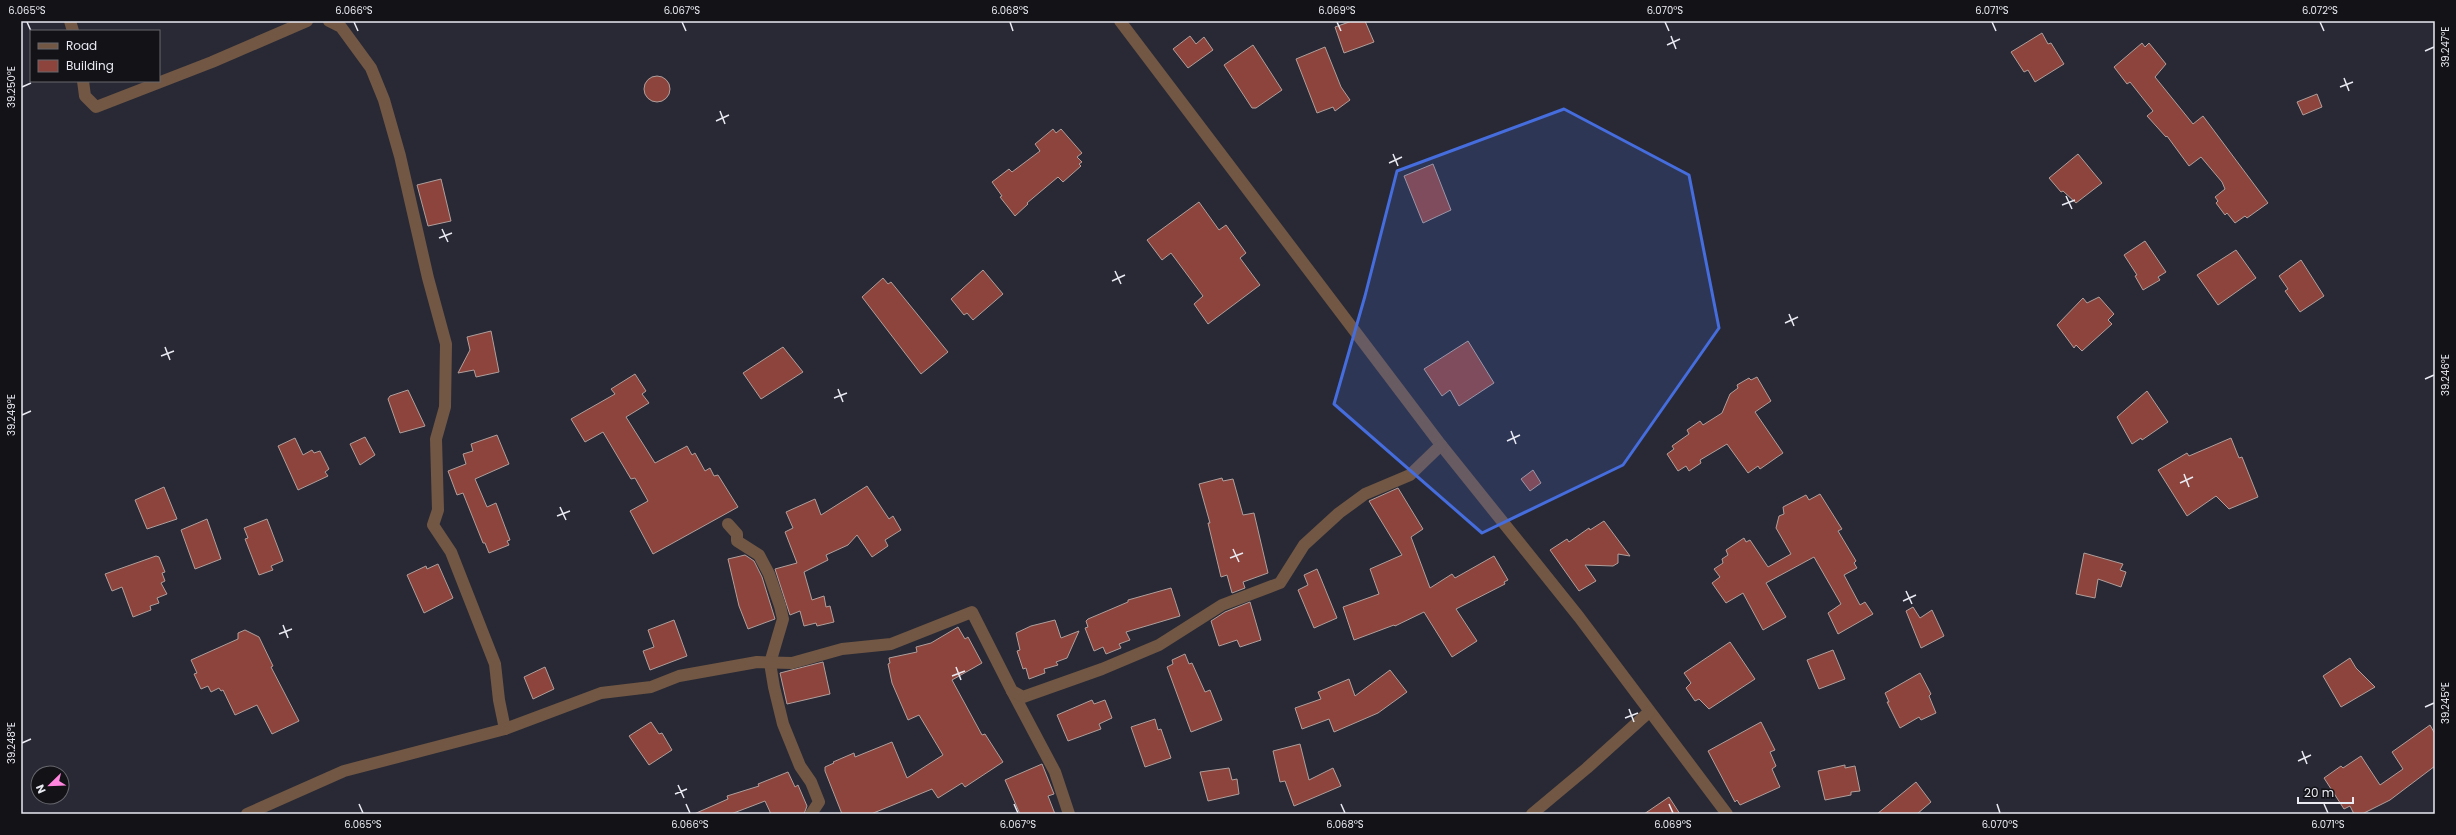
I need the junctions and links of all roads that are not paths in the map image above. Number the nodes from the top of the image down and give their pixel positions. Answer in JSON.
{"nodes":[{"id":1,"x":307,"y":21,"type":"edge"},
{"id":2,"x":330,"y":21,"type":"edge"},
{"id":3,"x":1120,"y":21,"type":"edge"},
{"id":4,"x":82,"y":82,"type":"edge"},
{"id":5,"x":1441,"y":445,"type":"junction"},
{"id":6,"x":728,"y":524,"type":"dead end"},
{"id":7,"x":770,"y":663,"type":"junction"},
{"id":8,"x":1012,"y":691,"type":"junction"},
{"id":9,"x":1649,"y":712,"type":"junction"},
{"id":10,"x":505,"y":729,"type":"junction"},
{"id":11,"x":247,"y":814,"type":"edge"},
{"id":12,"x":811,"y":814,"type":"edge"},
{"id":13,"x":1069,"y":814,"type":"edge"},
{"id":14,"x":1532,"y":814,"type":"edge"},
{"id":15,"x":1727,"y":814,"type":"edge"}],
"edges":[{"from":1,"to":4,"type":"street"},
{"from":2,"to":10,"type":"street"},
{"from":3,"to":5,"type":"street"},
{"from":5,"to":8,"type":"street"},
{"from":5,"to":9,"type":"street"},
{"from":6,"to":7,"type":"street"},
{"from":7,"to":8,"type":"street"},
{"from":7,"to":10,"type":"street"},
{"from":7,"to":12,"type":"street"},
{"from":8,"to":13,"type":"street"},
{"from":9,"to":14,"type":"street"},
{"from":9,"to":15,"type":"street"},
{"from":10,"to":11,"type":"street"}]}
